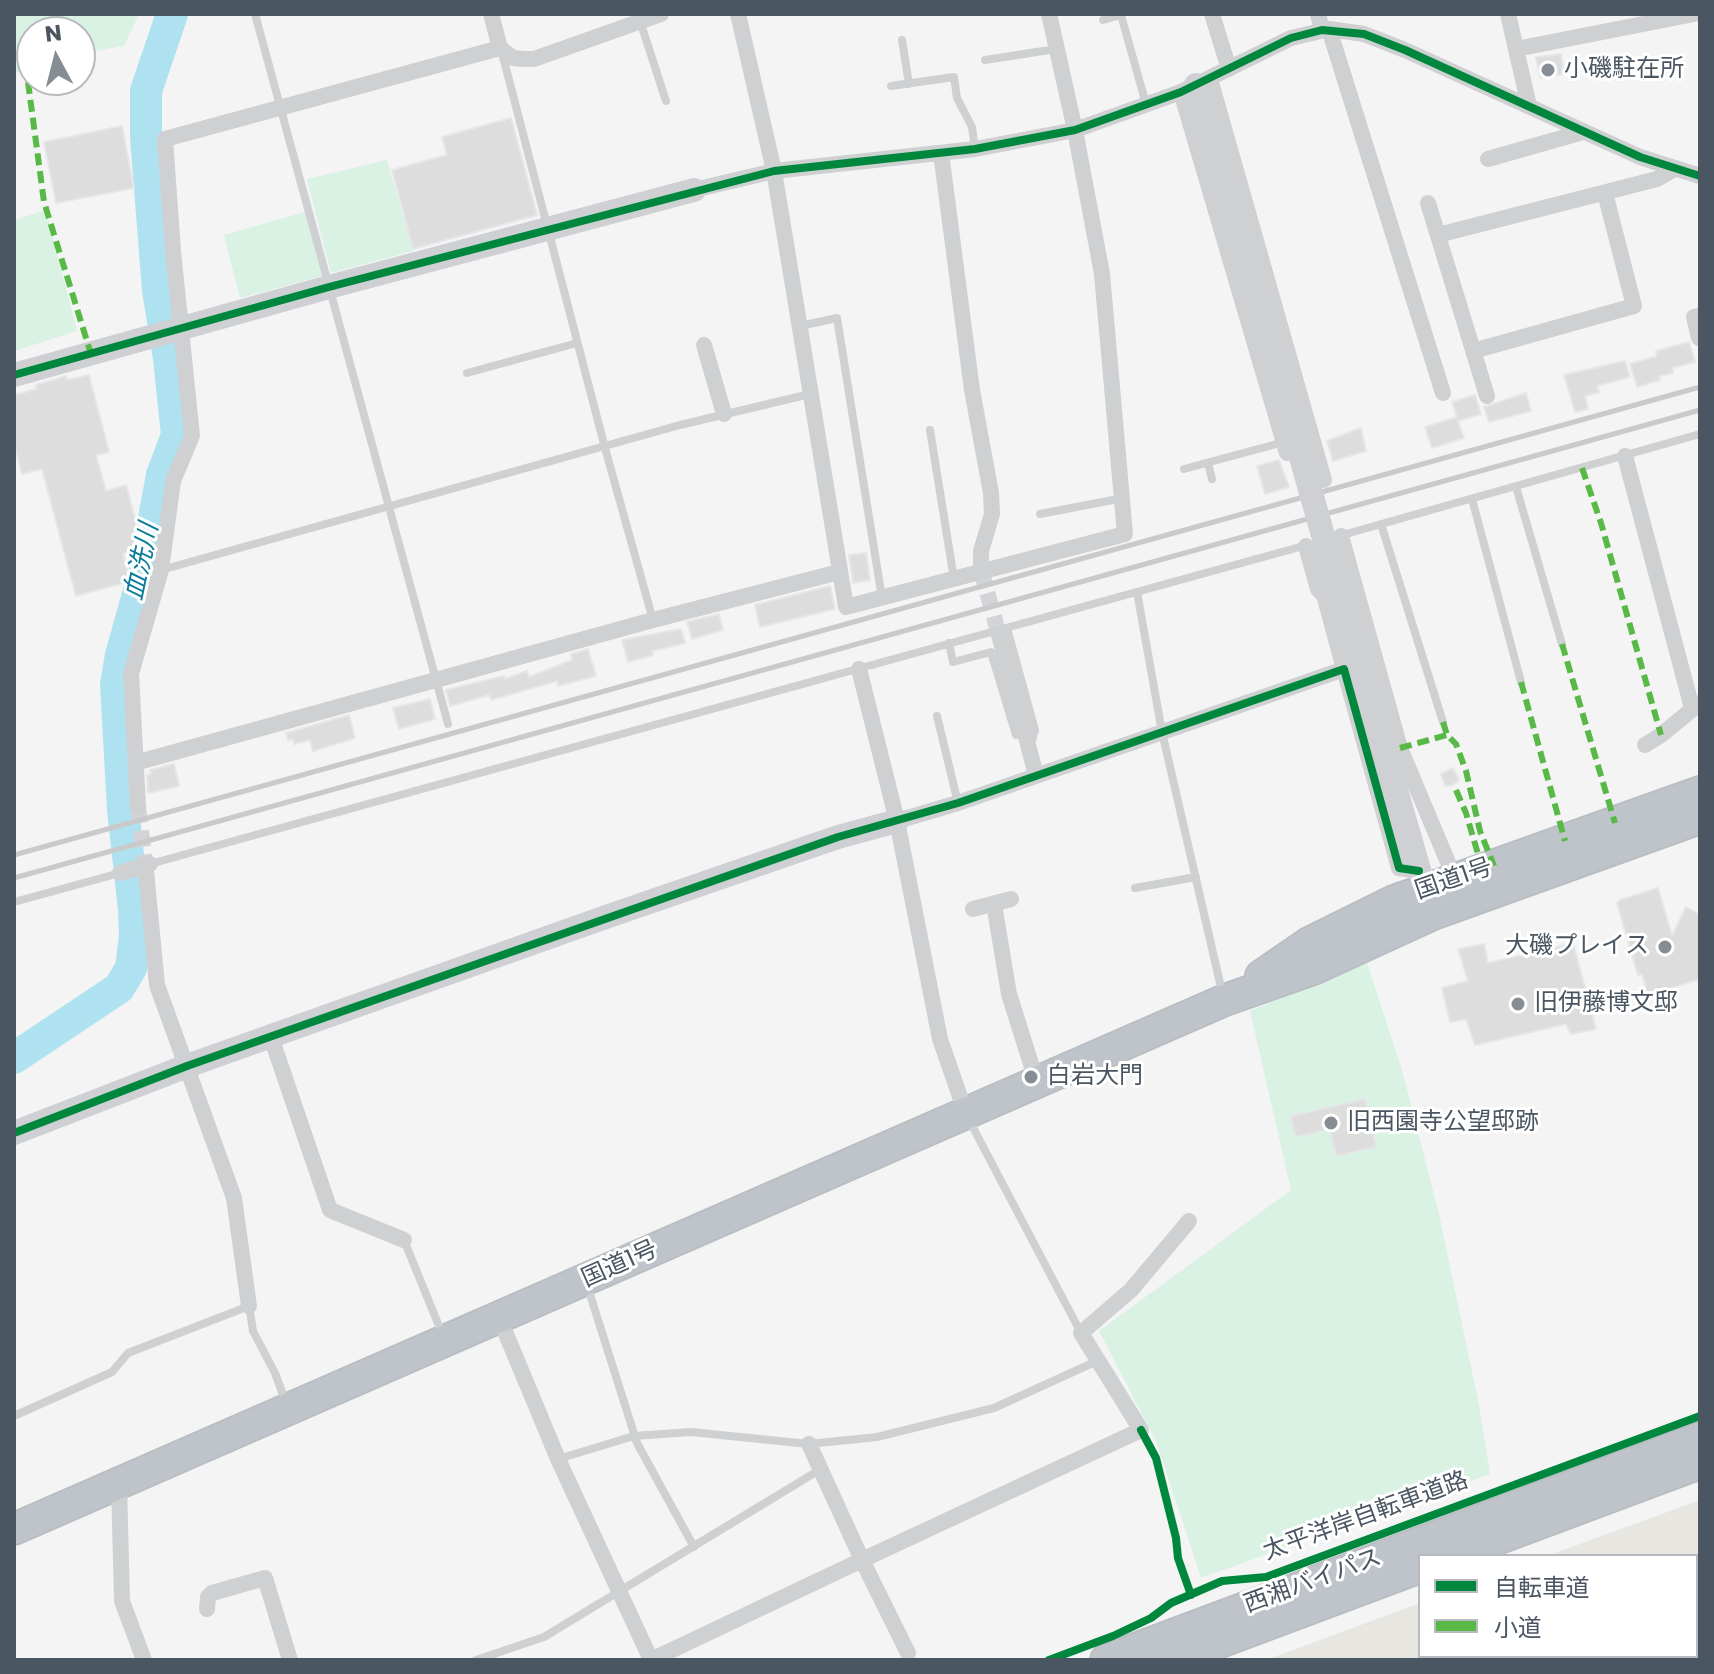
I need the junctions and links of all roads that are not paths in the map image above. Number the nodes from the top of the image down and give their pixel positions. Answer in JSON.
{"nodes":[{"id":1,"x":255,"y":14,"type":"edge"},
{"id":2,"x":491,"y":14,"type":"edge"},
{"id":3,"x":661,"y":14,"type":"edge"},
{"id":4,"x":738,"y":14,"type":"edge"},
{"id":5,"x":1049,"y":14,"type":"edge"},
{"id":6,"x":1122,"y":14,"type":"edge"},
{"id":7,"x":1212,"y":14,"type":"edge"},
{"id":8,"x":1508,"y":14,"type":"edge"},
{"id":9,"x":1694,"y":14,"type":"edge"},
{"id":10,"x":640,"y":20,"type":"junction"},
{"id":11,"x":1103,"y":20,"type":"dead end"},
{"id":12,"x":1323,"y":24,"type":"edge"},
{"id":13,"x":902,"y":40,"type":"dead end"},
{"id":14,"x":500,"y":48,"type":"junction"},
{"id":15,"x":1057,"y":49,"type":"junction"},
{"id":16,"x":1516,"y":49,"type":"junction"},
{"id":17,"x":985,"y":60,"type":"dead end"},
{"id":18,"x":1229,"y":69,"type":"junction"},
{"id":19,"x":909,"y":84,"type":"junction"},
{"id":20,"x":1196,"y":85,"type":"junction"},
{"id":21,"x":891,"y":86,"type":"dead end"},
{"id":22,"x":666,"y":101,"type":"dead end"},
{"id":23,"x":1146,"y":104,"type":"junction"},
{"id":24,"x":1529,"y":106,"type":"junction"},
{"id":25,"x":279,"y":110,"type":"junction"},
{"id":26,"x":1075,"y":130,"type":"junction"},
{"id":27,"x":1583,"y":132,"type":"junction"},
{"id":28,"x":975,"y":149,"type":"junction"},
{"id":29,"x":941,"y":153,"type":"junction"},
{"id":30,"x":1488,"y":159,"type":"dead end"},
{"id":31,"x":1674,"y":169,"type":"junction"},
{"id":32,"x":774,"y":171,"type":"junction"},
{"id":33,"x":1700,"y":176,"type":"edge"},
{"id":34,"x":694,"y":190,"type":"joint"},
{"id":35,"x":1605,"y":193,"type":"junction"},
{"id":36,"x":1428,"y":203,"type":"dead end"},
{"id":37,"x":547,"y":230,"type":"junction"},
{"id":38,"x":1438,"y":235,"type":"junction"},
{"id":39,"x":329,"y":287,"type":"junction"},
{"id":40,"x":1695,"y":314,"type":"edge"},
{"id":41,"x":799,"y":326,"type":"junction"},
{"id":42,"x":170,"y":331,"type":"junction"},
{"id":43,"x":1699,"y":338,"type":"edge"},
{"id":44,"x":577,"y":343,"type":"junction"},
{"id":45,"x":704,"y":345,"type":"dead end"},
{"id":46,"x":1473,"y":351,"type":"junction"},
{"id":47,"x":467,"y":373,"type":"dead end"},
{"id":48,"x":14,"y":375,"type":"edge"},
{"id":49,"x":1443,"y":393,"type":"dead end"},
{"id":50,"x":811,"y":394,"type":"junction"},
{"id":51,"x":1487,"y":396,"type":"dead end"},
{"id":52,"x":724,"y":414,"type":"junction"},
{"id":53,"x":1278,"y":422,"type":"junction"},
{"id":54,"x":1308,"y":424,"type":"junction"},
{"id":55,"x":930,"y":430,"type":"dead end"},
{"id":56,"x":1700,"y":434,"type":"edge"},
{"id":57,"x":1285,"y":447,"type":"joint"},
{"id":58,"x":605,"y":448,"type":"junction"},
{"id":59,"x":1625,"y":456,"type":"junction"},
{"id":60,"x":1208,"y":463,"type":"junction"},
{"id":61,"x":1184,"y":469,"type":"dead end"},
{"id":62,"x":1212,"y":479,"type":"dead end"},
{"id":63,"x":1324,"y":480,"type":"dead end"},
{"id":64,"x":1516,"y":487,"type":"junction"},
{"id":65,"x":1124,"y":498,"type":"junction"},
{"id":66,"x":1472,"y":499,"type":"junction"},
{"id":67,"x":389,"y":507,"type":"junction"},
{"id":68,"x":1040,"y":514,"type":"dead end"},
{"id":69,"x":1381,"y":524,"type":"junction"},
{"id":70,"x":1341,"y":536,"type":"junction"},
{"id":71,"x":1306,"y":546,"type":"junction"},
{"id":72,"x":161,"y":570,"type":"junction"},
{"id":73,"x":981,"y":570,"type":"tunnel mouth"},
{"id":74,"x":839,"y":572,"type":"junction"},
{"id":75,"x":954,"y":579,"type":"junction"},
{"id":76,"x":1137,"y":592,"type":"junction"},
{"id":77,"x":882,"y":598,"type":"junction"},
{"id":78,"x":653,"y":620,"type":"junction"},
{"id":79,"x":1003,"y":631,"type":"junction"},
{"id":80,"x":949,"y":643,"type":"junction"},
{"id":81,"x":1562,"y":644,"type":"dead end"},
{"id":82,"x":859,"y":669,"type":"junction"},
{"id":83,"x":1344,"y":669,"type":"junction"},
{"id":84,"x":435,"y":680,"type":"junction"},
{"id":85,"x":1521,"y":682,"type":"dead end"},
{"id":86,"x":1696,"y":705,"type":"edge"},
{"id":87,"x":937,"y":716,"type":"dead end"},
{"id":88,"x":1443,"y":722,"type":"dead end"},
{"id":89,"x":448,"y":724,"type":"dead end"},
{"id":90,"x":1162,"y":732,"type":"junction"},
{"id":91,"x":1016,"y":735,"type":"joint"},
{"id":92,"x":1645,"y":745,"type":"dead end"},
{"id":93,"x":1029,"y":748,"type":"junction"},
{"id":94,"x":135,"y":763,"type":"junction"},
{"id":95,"x":1036,"y":775,"type":"junction"},
{"id":96,"x":1700,"y":792,"type":"edge"},
{"id":97,"x":958,"y":803,"type":"junction"},
{"id":98,"x":138,"y":807,"type":"tunnel mouth"},
{"id":99,"x":1700,"y":818,"type":"edge"},
{"id":100,"x":897,"y":821,"type":"junction"},
{"id":101,"x":149,"y":866,"type":"junction"},
{"id":102,"x":120,"y":873,"type":"joint"},
{"id":103,"x":1196,"y":877,"type":"junction"},
{"id":104,"x":1455,"y":879,"type":"junction"},
{"id":105,"x":1135,"y":888,"type":"dead end"},
{"id":106,"x":1425,"y":891,"type":"junction"},
{"id":107,"x":1011,"y":899,"type":"dead end"},
{"id":108,"x":14,"y":902,"type":"edge"},
{"id":109,"x":994,"y":904,"type":"junction"},
{"id":110,"x":973,"y":909,"type":"dead end"},
{"id":111,"x":1225,"y":1000,"type":"junction"},
{"id":112,"x":271,"y":1037,"type":"junction"},
{"id":113,"x":187,"y":1066,"type":"junction"},
{"id":114,"x":1037,"y":1083,"type":"junction"},
{"id":115,"x":966,"y":1114,"type":"junction"},
{"id":116,"x":14,"y":1133,"type":"edge"},
{"id":117,"x":1189,"y":1221,"type":"dead end"},
{"id":118,"x":404,"y":1240,"type":"joint"},
{"id":119,"x":585,"y":1280,"type":"junction"},
{"id":120,"x":249,"y":1306,"type":"junction"},
{"id":121,"x":499,"y":1317,"type":"junction"},
{"id":122,"x":1081,"y":1333,"type":"junction"},
{"id":123,"x":446,"y":1341,"type":"junction"},
{"id":124,"x":1097,"y":1361,"type":"junction"},
{"id":125,"x":288,"y":1410,"type":"junction"},
{"id":126,"x":14,"y":1416,"type":"edge"},
{"id":127,"x":634,"y":1436,"type":"junction"},
{"id":128,"x":1700,"y":1438,"type":"edge"},
{"id":129,"x":809,"y":1444,"type":"junction"},
{"id":130,"x":558,"y":1459,"type":"junction"},
{"id":131,"x":1700,"y":1463,"type":"edge"},
{"id":132,"x":821,"y":1469,"type":"junction"},
{"id":133,"x":119,"y":1483,"type":"junction"},
{"id":134,"x":14,"y":1529,"type":"edge"},
{"id":135,"x":694,"y":1547,"type":"junction"},
{"id":136,"x":1456,"y":1554,"type":"edge"},
{"id":137,"x":862,"y":1560,"type":"junction"},
{"id":138,"x":1418,"y":1568,"type":"edge"},
{"id":139,"x":620,"y":1593,"type":"junction"},
{"id":140,"x":207,"y":1609,"type":"dead end"},
{"id":141,"x":908,"y":1653,"type":"dead end"},
{"id":142,"x":144,"y":1660,"type":"edge"},
{"id":143,"x":290,"y":1660,"type":"edge"},
{"id":144,"x":476,"y":1660,"type":"edge"},
{"id":145,"x":651,"y":1660,"type":"edge"},
{"id":146,"x":1106,"y":1660,"type":"edge"},
{"id":147,"x":1172,"y":1660,"type":"edge"}],
"edges":[{"from":1,"to":25,"type":"lane"},
{"from":2,"to":14,"type":"street"},
{"from":3,"to":10,"type":"street"},
{"from":4,"to":32,"type":"street"},
{"from":5,"to":15,"type":"street"},
{"from":6,"to":11,"type":"lane"},
{"from":6,"to":23,"type":"lane"},
{"from":7,"to":18,"type":"street"},
{"from":8,"to":16,"type":"street"},
{"from":9,"to":16,"type":"street"},
{"from":10,"to":14,"type":"street"},
{"from":10,"to":22,"type":"lane"},
{"from":12,"to":18,"type":"street"},
{"from":12,"to":24,"type":"street"},
{"from":12,"to":49,"type":"street"},
{"from":13,"to":19,"type":"lane"},
{"from":14,"to":25,"type":"street"},
{"from":14,"to":37,"type":"lane"},
{"from":15,"to":17,"type":"lane"},
{"from":15,"to":26,"type":"street"},
{"from":16,"to":24,"type":"street"},
{"from":18,"to":20,"type":"street"},
{"from":19,"to":21,"type":"lane"},
{"from":19,"to":28,"type":"lane"},
{"from":20,"to":23,"type":"street"},
{"from":20,"to":53,"type":"street"},
{"from":20,"to":54,"type":"street"},
{"from":20,"to":106,"type":"street","bridge":true},
{"from":23,"to":26,"type":"street"},
{"from":24,"to":27,"type":"street"},
{"from":25,"to":39,"type":"lane"},
{"from":25,"to":42,"type":"street"},
{"from":26,"to":28,"type":"street"},
{"from":26,"to":65,"type":"street"},
{"from":27,"to":30,"type":"street"},
{"from":27,"to":31,"type":"street"},
{"from":28,"to":29,"type":"street"},
{"from":29,"to":32,"type":"street"},
{"from":29,"to":73,"type":"street"},
{"from":31,"to":33,"type":"street"},
{"from":31,"to":35,"type":"street"},
{"from":32,"to":34,"type":"street"},
{"from":32,"to":41,"type":"street"},
{"from":34,"to":37,"type":"street"},
{"from":35,"to":38,"type":"street"},
{"from":35,"to":46,"type":"street"},
{"from":36,"to":38,"type":"street"},
{"from":37,"to":39,"type":"street"},
{"from":37,"to":44,"type":"lane"},
{"from":38,"to":46,"type":"street"},
{"from":39,"to":42,"type":"street"},
{"from":39,"to":67,"type":"lane"},
{"from":40,"to":43,"type":"street"},
{"from":41,"to":50,"type":"street"},
{"from":41,"to":77,"type":"lane"},
{"from":42,"to":48,"type":"street"},
{"from":42,"to":72,"type":"street"},
{"from":44,"to":47,"type":"lane"},
{"from":44,"to":58,"type":"lane"},
{"from":45,"to":52,"type":"street"},
{"from":46,"to":51,"type":"street"},
{"from":50,"to":52,"type":"lane"},
{"from":50,"to":74,"type":"street"},
{"from":52,"to":58,"type":"lane"},
{"from":53,"to":54,"type":"street"},
{"from":53,"to":57,"type":"street"},
{"from":54,"to":63,"type":"street"},
{"from":55,"to":75,"type":"lane"},
{"from":56,"to":59,"type":"lane"},
{"from":57,"to":60,"type":"lane"},
{"from":58,"to":67,"type":"lane"},
{"from":58,"to":78,"type":"lane"},
{"from":59,"to":64,"type":"lane"},
{"from":59,"to":86,"type":"street"},
{"from":60,"to":61,"type":"lane"},
{"from":60,"to":62,"type":"lane"},
{"from":64,"to":66,"type":"lane"},
{"from":64,"to":81,"type":"lane"},
{"from":65,"to":68,"type":"lane"},
{"from":65,"to":75,"type":"street"},
{"from":66,"to":69,"type":"lane"},
{"from":66,"to":85,"type":"lane"},
{"from":67,"to":72,"type":"lane"},
{"from":67,"to":84,"type":"lane"},
{"from":69,"to":70,"type":"lane"},
{"from":69,"to":88,"type":"lane"},
{"from":70,"to":71,"type":"lane"},
{"from":70,"to":104,"type":"street"},
{"from":71,"to":76,"type":"lane"},
{"from":71,"to":83,"type":"street"},
{"from":72,"to":94,"type":"street"},
{"from":74,"to":77,"type":"street"},
{"from":74,"to":78,"type":"street"},
{"from":75,"to":77,"type":"street"},
{"from":76,"to":79,"type":"lane"},
{"from":76,"to":90,"type":"lane"},
{"from":78,"to":84,"type":"street"},
{"from":79,"to":80,"type":"lane"},
{"from":79,"to":93,"type":"street"},
{"from":80,"to":82,"type":"lane"},
{"from":80,"to":91,"type":"lane"},
{"from":82,"to":100,"type":"street"},
{"from":82,"to":101,"type":"lane"},
{"from":83,"to":90,"type":"street"},
{"from":83,"to":106,"type":"street"},
{"from":84,"to":89,"type":"lane"},
{"from":84,"to":94,"type":"street"},
{"from":86,"to":92,"type":"street"},
{"from":87,"to":97,"type":"lane"},
{"from":90,"to":95,"type":"street"},
{"from":90,"to":103,"type":"lane"},
{"from":91,"to":93,"type":"street"},
{"from":93,"to":95,"type":"street"},
{"from":94,"to":98,"type":"street"},
{"from":95,"to":97,"type":"street"},
{"from":96,"to":104,"type":"highway","name":"国道1号"},
{"from":97,"to":100,"type":"street"},
{"from":99,"to":106,"type":"highway","name":"国道1号"},
{"from":100,"to":112,"type":"street"},
{"from":100,"to":115,"type":"street"},
{"from":101,"to":102,"type":"street","bridge":true},
{"from":101,"to":113,"type":"street"},
{"from":102,"to":108,"type":"lane"},
{"from":103,"to":105,"type":"lane"},
{"from":103,"to":111,"type":"lane"},
{"from":104,"to":106,"type":"highway","name":"国道1号"},
{"from":106,"to":111,"type":"highway","name":"国道1号"},
{"from":107,"to":109,"type":"street"},
{"from":109,"to":110,"type":"street"},
{"from":109,"to":114,"type":"street"},
{"from":111,"to":114,"type":"highway","name":"国道1号"},
{"from":112,"to":113,"type":"street"},
{"from":112,"to":118,"type":"street"},
{"from":113,"to":116,"type":"street"},
{"from":113,"to":120,"type":"street"},
{"from":114,"to":115,"type":"highway","name":"国道1号"},
{"from":115,"to":119,"type":"highway","name":"国道1号"},
{"from":115,"to":122,"type":"lane"},
{"from":117,"to":122,"type":"street"},
{"from":118,"to":123,"type":"lane"},
{"from":119,"to":121,"type":"highway","name":"国道1号"},
{"from":119,"to":127,"type":"lane"},
{"from":120,"to":125,"type":"lane"},
{"from":120,"to":126,"type":"lane"},
{"from":121,"to":123,"type":"highway","name":"国道1号"},
{"from":121,"to":130,"type":"street"},
{"from":122,"to":124,"type":"street"},
{"from":123,"to":125,"type":"highway","name":"国道1号"},
{"from":124,"to":129,"type":"lane"},
{"from":124,"to":137,"type":"street"},
{"from":125,"to":133,"type":"highway","name":"国道1号"},
{"from":127,"to":129,"type":"lane"},
{"from":127,"to":130,"type":"lane"},
{"from":127,"to":135,"type":"lane"},
{"from":128,"to":146,"type":"highway","name":"西湘バイパス"},
{"from":129,"to":132,"type":"street"},
{"from":130,"to":139,"type":"street"},
{"from":131,"to":136,"type":"highway"},
{"from":132,"to":135,"type":"lane"},
{"from":132,"to":137,"type":"street"},
{"from":133,"to":134,"type":"highway","name":"国道1号"},
{"from":133,"to":142,"type":"street"},
{"from":135,"to":139,"type":"lane"},
{"from":137,"to":141,"type":"street"},
{"from":137,"to":145,"type":"street"},
{"from":138,"to":147,"type":"highway","name":"西湘バイパス"},
{"from":139,"to":144,"type":"lane"},
{"from":139,"to":145,"type":"street"},
{"from":140,"to":143,"type":"street"}]}
